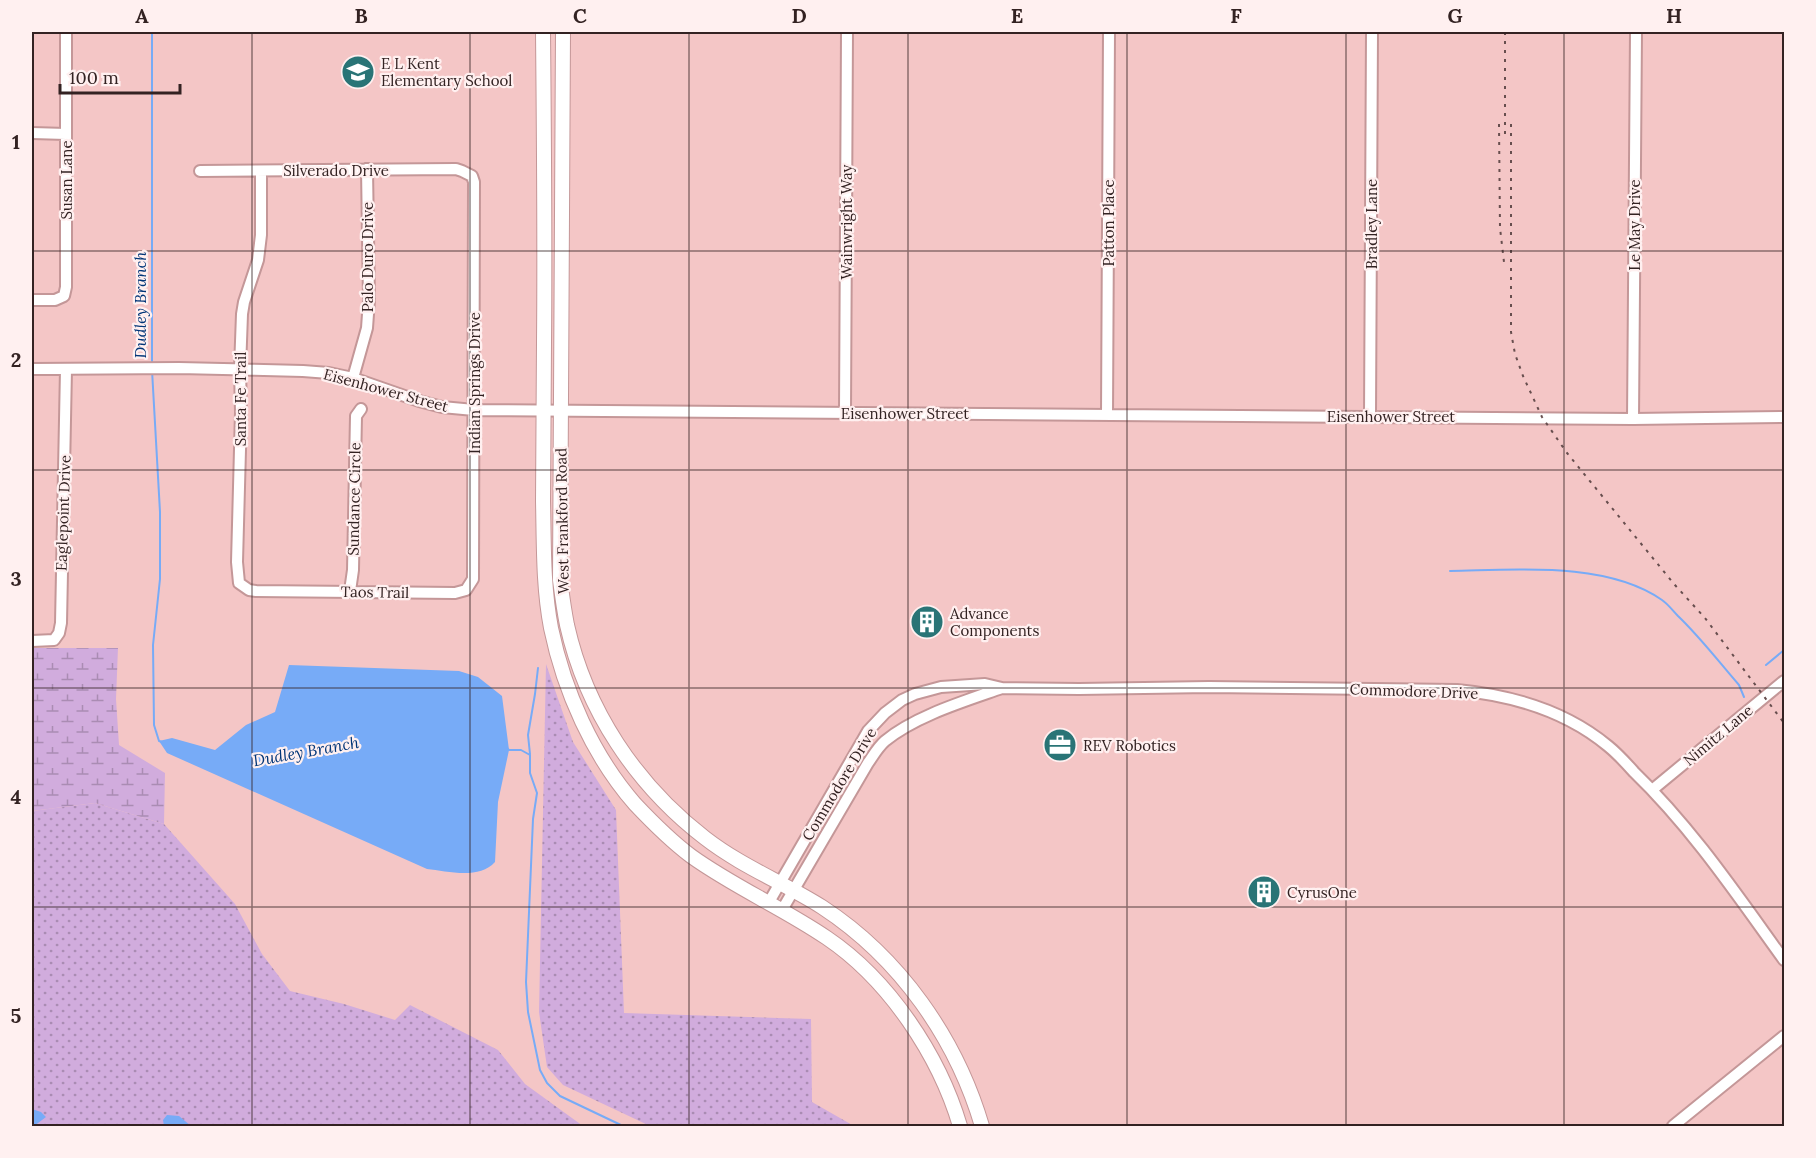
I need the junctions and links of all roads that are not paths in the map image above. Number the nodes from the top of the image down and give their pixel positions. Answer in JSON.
{"nodes":[{"id":1,"x":66,"y":32,"type":"edge"},
{"id":2,"x":543,"y":32,"type":"edge"},
{"id":3,"x":562,"y":32,"type":"edge"},
{"id":4,"x":847,"y":32,"type":"edge"},
{"id":5,"x":1109,"y":32,"type":"edge"},
{"id":6,"x":1372,"y":32,"type":"edge"},
{"id":7,"x":1635,"y":32,"type":"edge"},
{"id":8,"x":32,"y":133,"type":"edge"},
{"id":9,"x":66,"y":134,"type":"junction"},
{"id":10,"x":367,"y":170,"type":"junction"},
{"id":11,"x":200,"y":171,"type":"dead end"},
{"id":12,"x":261,"y":171,"type":"junction"},
{"id":13,"x":472,"y":176,"type":"joint"},
{"id":14,"x":32,"y":300,"type":"edge"},
{"id":15,"x":32,"y":369,"type":"edge"},
{"id":16,"x":66,"y":369,"type":"junction"},
{"id":17,"x":240,"y":369,"type":"junction"},
{"id":18,"x":353,"y":378,"type":"junction"},
{"id":19,"x":361,"y":409,"type":"dead end"},
{"id":20,"x":474,"y":410,"type":"junction"},
{"id":21,"x":543,"y":411,"type":"junction"},
{"id":22,"x":561,"y":411,"type":"junction"},
{"id":23,"x":845,"y":413,"type":"junction"},
{"id":24,"x":1107,"y":415,"type":"junction"},
{"id":25,"x":1370,"y":416,"type":"junction"},
{"id":26,"x":1785,"y":417,"type":"edge"},
{"id":27,"x":1633,"y":419,"type":"junction"},
{"id":28,"x":466,"y":590,"type":"joint"},
{"id":29,"x":283,"y":591,"type":"joint"},
{"id":30,"x":350,"y":591,"type":"junction"},
{"id":31,"x":35,"y":641,"type":"edge"},
{"id":32,"x":1785,"y":681,"type":"edge"},
{"id":33,"x":941,"y":687,"type":"junction"},
{"id":34,"x":1002,"y":688,"type":"junction"},
{"id":35,"x":948,"y":707,"type":"junction"},
{"id":36,"x":868,"y":731,"type":"junction"},
{"id":37,"x":883,"y":742,"type":"junction"},
{"id":38,"x":1653,"y":790,"type":"junction"},
{"id":39,"x":780,"y":884,"type":"junction"},
{"id":40,"x":792,"y":891,"type":"junction"},
{"id":41,"x":769,"y":902,"type":"junction"},
{"id":42,"x":782,"y":910,"type":"junction"},
{"id":43,"x":1785,"y":960,"type":"edge"},
{"id":44,"x":1785,"y":1036,"type":"edge"},
{"id":45,"x":960,"y":1126,"type":"edge"},
{"id":46,"x":982,"y":1126,"type":"edge"},
{"id":47,"x":1673,"y":1126,"type":"edge"}],
"edges":[{"from":1,"to":9,"type":"street","name":"Susan Lane"},
{"from":2,"to":21,"type":"main road","name":"West Frankford Road"},
{"from":3,"to":22,"type":"main road","name":"West Frankford Road"},
{"from":4,"to":23,"type":"street","name":"Wainwright Way"},
{"from":5,"to":24,"type":"street","name":"Patton Place"},
{"from":6,"to":25,"type":"street","name":"Bradley Lane"},
{"from":7,"to":27,"type":"street","name":"Le May Drive"},
{"from":8,"to":9,"type":"street"},
{"from":9,"to":14,"type":"street","name":"Susan Lane"},
{"from":10,"to":12,"type":"street","name":"Silverado Drive"},
{"from":10,"to":13,"type":"street","name":"Silverado Drive"},
{"from":10,"to":18,"type":"street","name":"Palo Duro Drive"},
{"from":11,"to":12,"type":"street","name":"Silverado Drive"},
{"from":12,"to":17,"type":"street","name":"Santa Fe Trail"},
{"from":13,"to":20,"type":"street","name":"Indian Springs Drive"},
{"from":15,"to":16,"type":"street","name":"Eisenhower Street"},
{"from":16,"to":17,"type":"street","name":"Eisenhower Street"},
{"from":16,"to":31,"type":"street","name":"Eaglepoint Drive"},
{"from":17,"to":18,"type":"street","name":"Eisenhower Street"},
{"from":17,"to":29,"type":"street","name":"Santa Fe Trail"},
{"from":18,"to":20,"type":"street","name":"Eisenhower Street"},
{"from":19,"to":30,"type":"street","name":"Sundance Circle"},
{"from":20,"to":21,"type":"street","name":"Eisenhower Street"},
{"from":20,"to":28,"type":"street","name":"Indian Springs Drive"},
{"from":21,"to":22,"type":"street","name":"Eisenhower Street"},
{"from":21,"to":41,"type":"main road","name":"West Frankford Road"},
{"from":22,"to":23,"type":"street","name":"Eisenhower Street"},
{"from":22,"to":39,"type":"main road","name":"West Frankford Road"},
{"from":23,"to":24,"type":"street","name":"Eisenhower Street"},
{"from":24,"to":25,"type":"street","name":"Eisenhower Street"},
{"from":25,"to":27,"type":"street","name":"Eisenhower Street"},
{"from":26,"to":27,"type":"street","name":"Eisenhower Street"},
{"from":28,"to":30,"type":"street","name":"Taos Trail"},
{"from":29,"to":30,"type":"street","name":"Taos Trail"},
{"from":32,"to":38,"type":"street","name":"Nimitz Lane"},
{"from":33,"to":34,"type":"street","name":"Commodore Drive"},
{"from":33,"to":35,"type":"street"},
{"from":33,"to":36,"type":"street","name":"Commodore Drive"},
{"from":34,"to":35,"type":"street","name":"Commodore Drive"},
{"from":34,"to":38,"type":"street","name":"Commodore Drive"},
{"from":35,"to":37,"type":"street","name":"Commodore Drive"},
{"from":36,"to":37,"type":"street"},
{"from":36,"to":39,"type":"street","name":"Commodore Drive"},
{"from":37,"to":40,"type":"street","name":"Commodore Drive"},
{"from":38,"to":43,"type":"street","name":"Commodore Drive"},
{"from":39,"to":40,"type":"main road","name":"West Frankford Road"},
{"from":39,"to":41,"type":"street","name":"Commodore Drive"},
{"from":40,"to":42,"type":"street","name":"Commodore Drive"},
{"from":40,"to":46,"type":"main road","name":"West Frankford Road"},
{"from":41,"to":42,"type":"main road","name":"West Frankford Road"},
{"from":42,"to":45,"type":"main road","name":"West Frankford Road"},
{"from":44,"to":47,"type":"street"}]}
